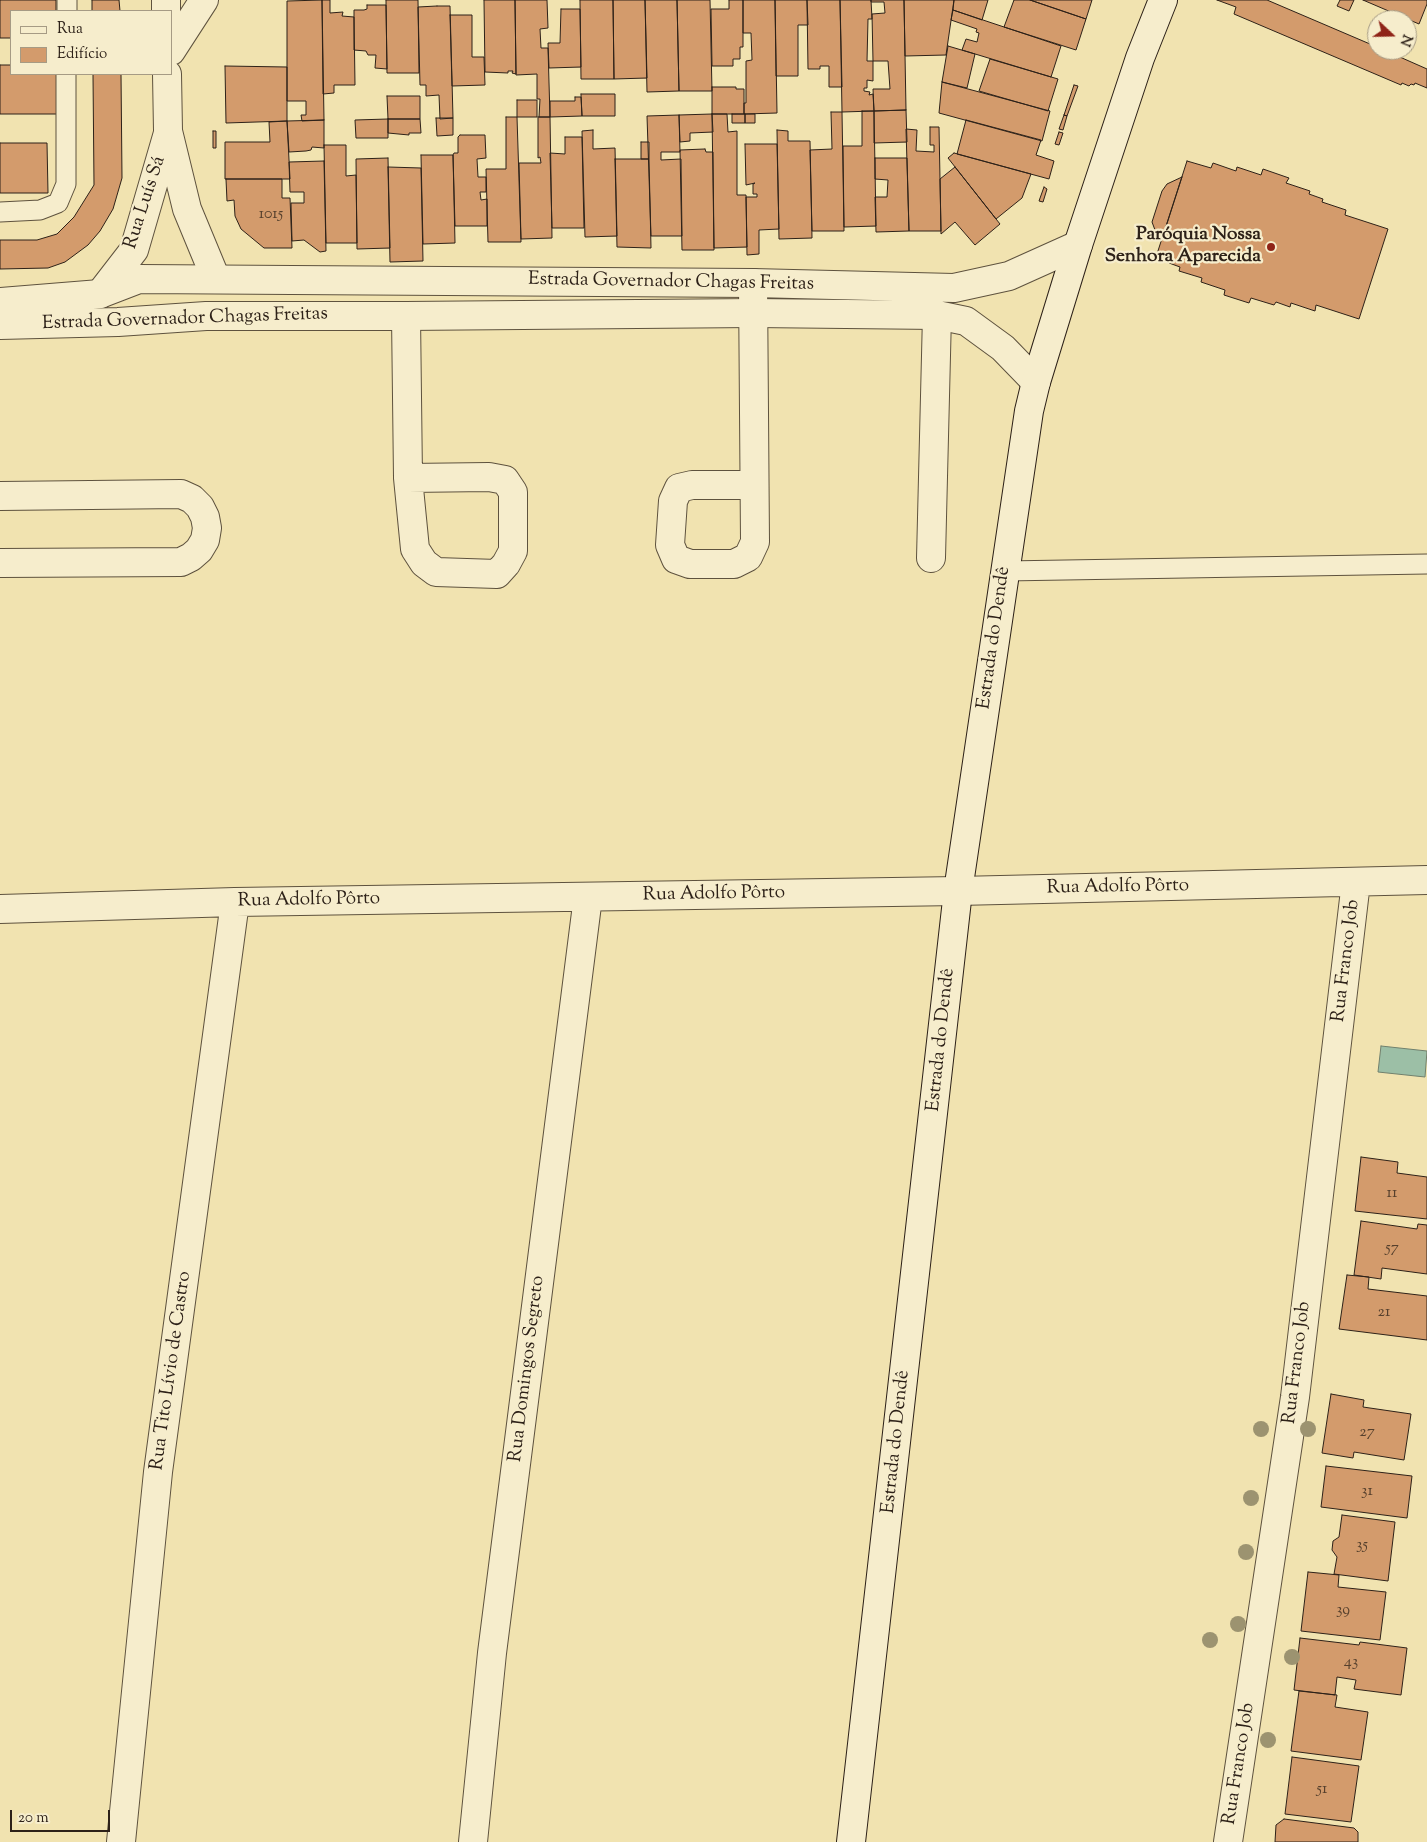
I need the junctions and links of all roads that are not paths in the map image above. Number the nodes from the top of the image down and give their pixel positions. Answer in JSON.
{"nodes":[{"id":1,"x":204,"y":0,"type":"edge"},
{"id":2,"x":1163,"y":0,"type":"edge"},
{"id":3,"x":172,"y":49,"type":"edge"},
{"id":4,"x":66,"y":75,"type":"edge"},
{"id":5,"x":167,"y":75,"type":"edge"},
{"id":6,"x":168,"y":131,"type":"junction"},
{"id":7,"x":0,"y":212,"type":"edge"},
{"id":8,"x":1078,"y":245,"type":"junction"},
{"id":9,"x":216,"y":279,"type":"junction"},
{"id":10,"x":754,"y":283,"type":"junction"},
{"id":11,"x":100,"y":294,"type":"junction"},
{"id":12,"x":0,"y":302,"type":"edge"},
{"id":13,"x":754,"y":313,"type":"junction"},
{"id":14,"x":937,"y":314,"type":"junction"},
{"id":15,"x":206,"y":316,"type":"junction"},
{"id":16,"x":406,"y":316,"type":"junction"},
{"id":17,"x":118,"y":322,"type":"junction"},
{"id":18,"x":0,"y":325,"type":"edge"},
{"id":19,"x":1036,"y":382,"type":"junction"},
{"id":20,"x":408,"y":478,"type":"junction"},
{"id":21,"x":754,"y":485,"type":"dead end"},
{"id":22,"x":0,"y":496,"type":"edge"},
{"id":23,"x":931,"y":558,"type":"dead end"},
{"id":24,"x":0,"y":563,"type":"edge"},
{"id":25,"x":1427,"y":564,"type":"edge"},
{"id":26,"x":1005,"y":571,"type":"junction"},
{"id":27,"x":1427,"y":880,"type":"edge"},
{"id":28,"x":1356,"y":882,"type":"junction"},
{"id":29,"x":958,"y":891,"type":"junction"},
{"id":30,"x":588,"y":897,"type":"junction"},
{"id":31,"x":235,"y":902,"type":"junction"},
{"id":32,"x":0,"y":909,"type":"edge"},
{"id":33,"x":121,"y":1842,"type":"edge"},
{"id":34,"x":473,"y":1842,"type":"edge"},
{"id":35,"x":851,"y":1842,"type":"edge"},
{"id":36,"x":1228,"y":1842,"type":"edge"}],
"edges":[{"from":1,"to":3,"type":"street"},
{"from":2,"to":8,"type":"street"},
{"from":4,"to":7,"type":"lane"},
{"from":5,"to":6,"type":"street","name":"Rua Luís Sá"},
{"from":6,"to":9,"type":"street","name":"Rua Luís Sá"},
{"from":6,"to":11,"type":"street","name":"Rua Luís Sá"},
{"from":8,"to":10,"type":"street","name":"Estrada Governador Chagas Freitas"},
{"from":8,"to":19,"type":"street","name":"Estrada do Dendê"},
{"from":9,"to":10,"type":"street","name":"Estrada Governador Chagas Freitas"},
{"from":9,"to":11,"type":"street","name":"Estrada Governador Chagas Freitas"},
{"from":9,"to":15,"type":"street"},
{"from":10,"to":13,"type":"street"},
{"from":11,"to":12,"type":"street","name":"Estrada Governador Chagas Freitas"},
{"from":11,"to":17,"type":"street"},
{"from":13,"to":14,"type":"street","name":"Estrada Governador Chagas Freitas"},
{"from":13,"to":16,"type":"street","name":"Estrada Governador Chagas Freitas"},
{"from":13,"to":21,"type":"street"},
{"from":14,"to":19,"type":"street","name":"Estrada Governador Chagas Freitas"},
{"from":14,"to":23,"type":"street"},
{"from":15,"to":16,"type":"street","name":"Estrada Governador Chagas Freitas"},
{"from":15,"to":17,"type":"street","name":"Estrada Governador Chagas Freitas"},
{"from":16,"to":20,"type":"street"},
{"from":17,"to":18,"type":"street","name":"Estrada Governador Chagas Freitas"},
{"from":19,"to":26,"type":"street","name":"Estrada do Dendê"},
{"from":20,"to":20,"type":"street"},
{"from":22,"to":24,"type":"street"},
{"from":25,"to":26,"type":"lane"},
{"from":26,"to":29,"type":"street","name":"Estrada do Dendê"},
{"from":27,"to":28,"type":"street","name":"Rua Adolfo Pôrto"},
{"from":28,"to":29,"type":"street","name":"Rua Adolfo Pôrto"},
{"from":28,"to":36,"type":"street","name":"Rua Franco Job"},
{"from":29,"to":30,"type":"street","name":"Rua Adolfo Pôrto"},
{"from":29,"to":35,"type":"street","name":"Estrada do Dendê"},
{"from":30,"to":31,"type":"street","name":"Rua Adolfo Pôrto"},
{"from":30,"to":34,"type":"street","name":"Rua Domingos Segreto"},
{"from":31,"to":32,"type":"street","name":"Rua Adolfo Pôrto"},
{"from":31,"to":33,"type":"street","name":"Rua Tito Lívio de Castro"}]}
